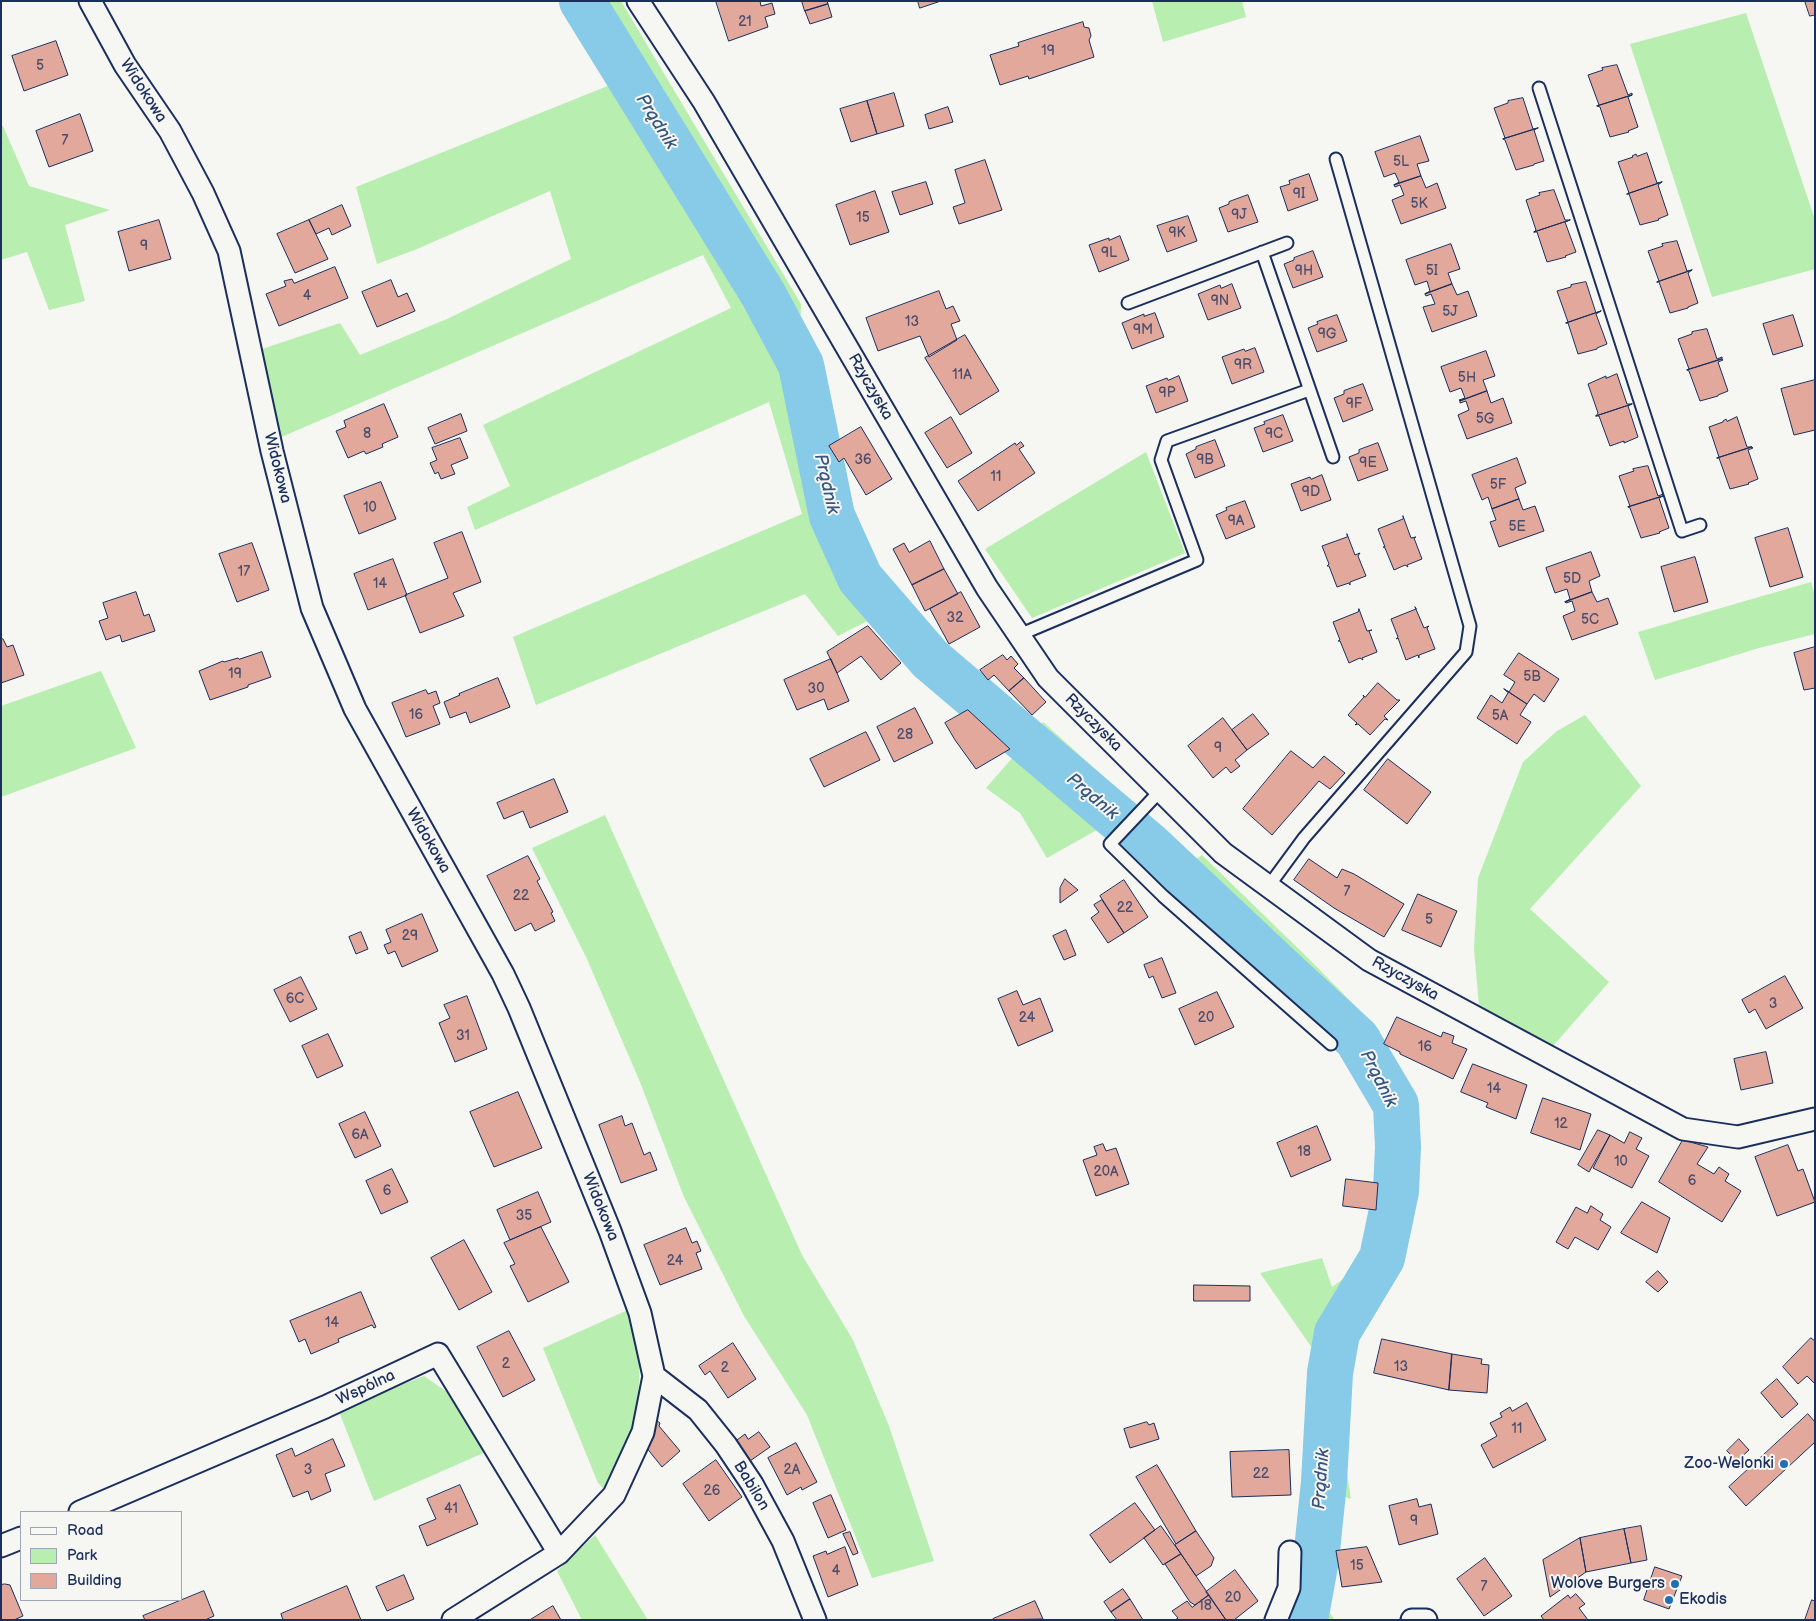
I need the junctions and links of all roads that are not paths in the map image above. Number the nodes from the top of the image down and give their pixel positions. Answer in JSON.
{"nodes":[{"id":1,"x":90,"y":1,"type":"edge"},
{"id":2,"x":638,"y":1,"type":"edge"},
{"id":3,"x":1539,"y":88,"type":"dead end"},
{"id":4,"x":1336,"y":159,"type":"dead end"},
{"id":5,"x":1287,"y":243,"type":"dead end"},
{"id":6,"x":1262,"y":252,"type":"junction"},
{"id":7,"x":1128,"y":303,"type":"dead end"},
{"id":8,"x":1310,"y":390,"type":"junction"},
{"id":9,"x":1333,"y":457,"type":"dead end"},
{"id":10,"x":1700,"y":525,"type":"dead end"},
{"id":11,"x":1019,"y":635,"type":"junction"},
{"id":12,"x":1161,"y":790,"type":"junction"},
{"id":13,"x":1268,"y":886,"type":"junction"},
{"id":14,"x":1331,"y":1044,"type":"dead end"},
{"id":15,"x":1815,"y":1119,"type":"edge"},
{"id":16,"x":654,"y":1376,"type":"junction"},
{"id":17,"x":82,"y":1511,"type":"edge"},
{"id":18,"x":20,"y":1538,"type":"edge"},
{"id":19,"x":1,"y":1546,"type":"edge"},
{"id":20,"x":1290,"y":1552,"type":"dead end"},
{"id":21,"x":559,"y":1553,"type":"junction"},
{"id":22,"x":453,"y":1620,"type":"edge"},
{"id":23,"x":815,"y":1620,"type":"edge"},
{"id":24,"x":1276,"y":1620,"type":"edge"},
{"id":25,"x":1412,"y":1620,"type":"edge"},
{"id":26,"x":1426,"y":1620,"type":"edge"}],
"edges":[{"from":1,"to":16,"type":"street","name":"Widokowa"},
{"from":2,"to":11,"type":"street","name":"Rzyczyska"},
{"from":3,"to":10,"type":"lane"},
{"from":4,"to":13,"type":"lane"},
{"from":5,"to":6,"type":"lane"},
{"from":6,"to":7,"type":"lane"},
{"from":6,"to":8,"type":"lane"},
{"from":8,"to":9,"type":"lane"},
{"from":8,"to":11,"type":"lane"},
{"from":11,"to":12,"type":"street","name":"Rzyczyska"},
{"from":12,"to":13,"type":"street","name":"Rzyczyska"},
{"from":12,"to":14,"type":"lane"},
{"from":13,"to":15,"type":"street","name":"Rzyczyska"},
{"from":16,"to":21,"type":"street","name":"Widokowa"},
{"from":16,"to":23,"type":"street","name":"Babilon"},
{"from":17,"to":21,"type":"street","name":"Wspólna"},
{"from":18,"to":19,"type":"street"},
{"from":20,"to":24,"type":"street"},
{"from":21,"to":22,"type":"street","name":"Widokowa"},
{"from":25,"to":26,"type":"street"}]}
